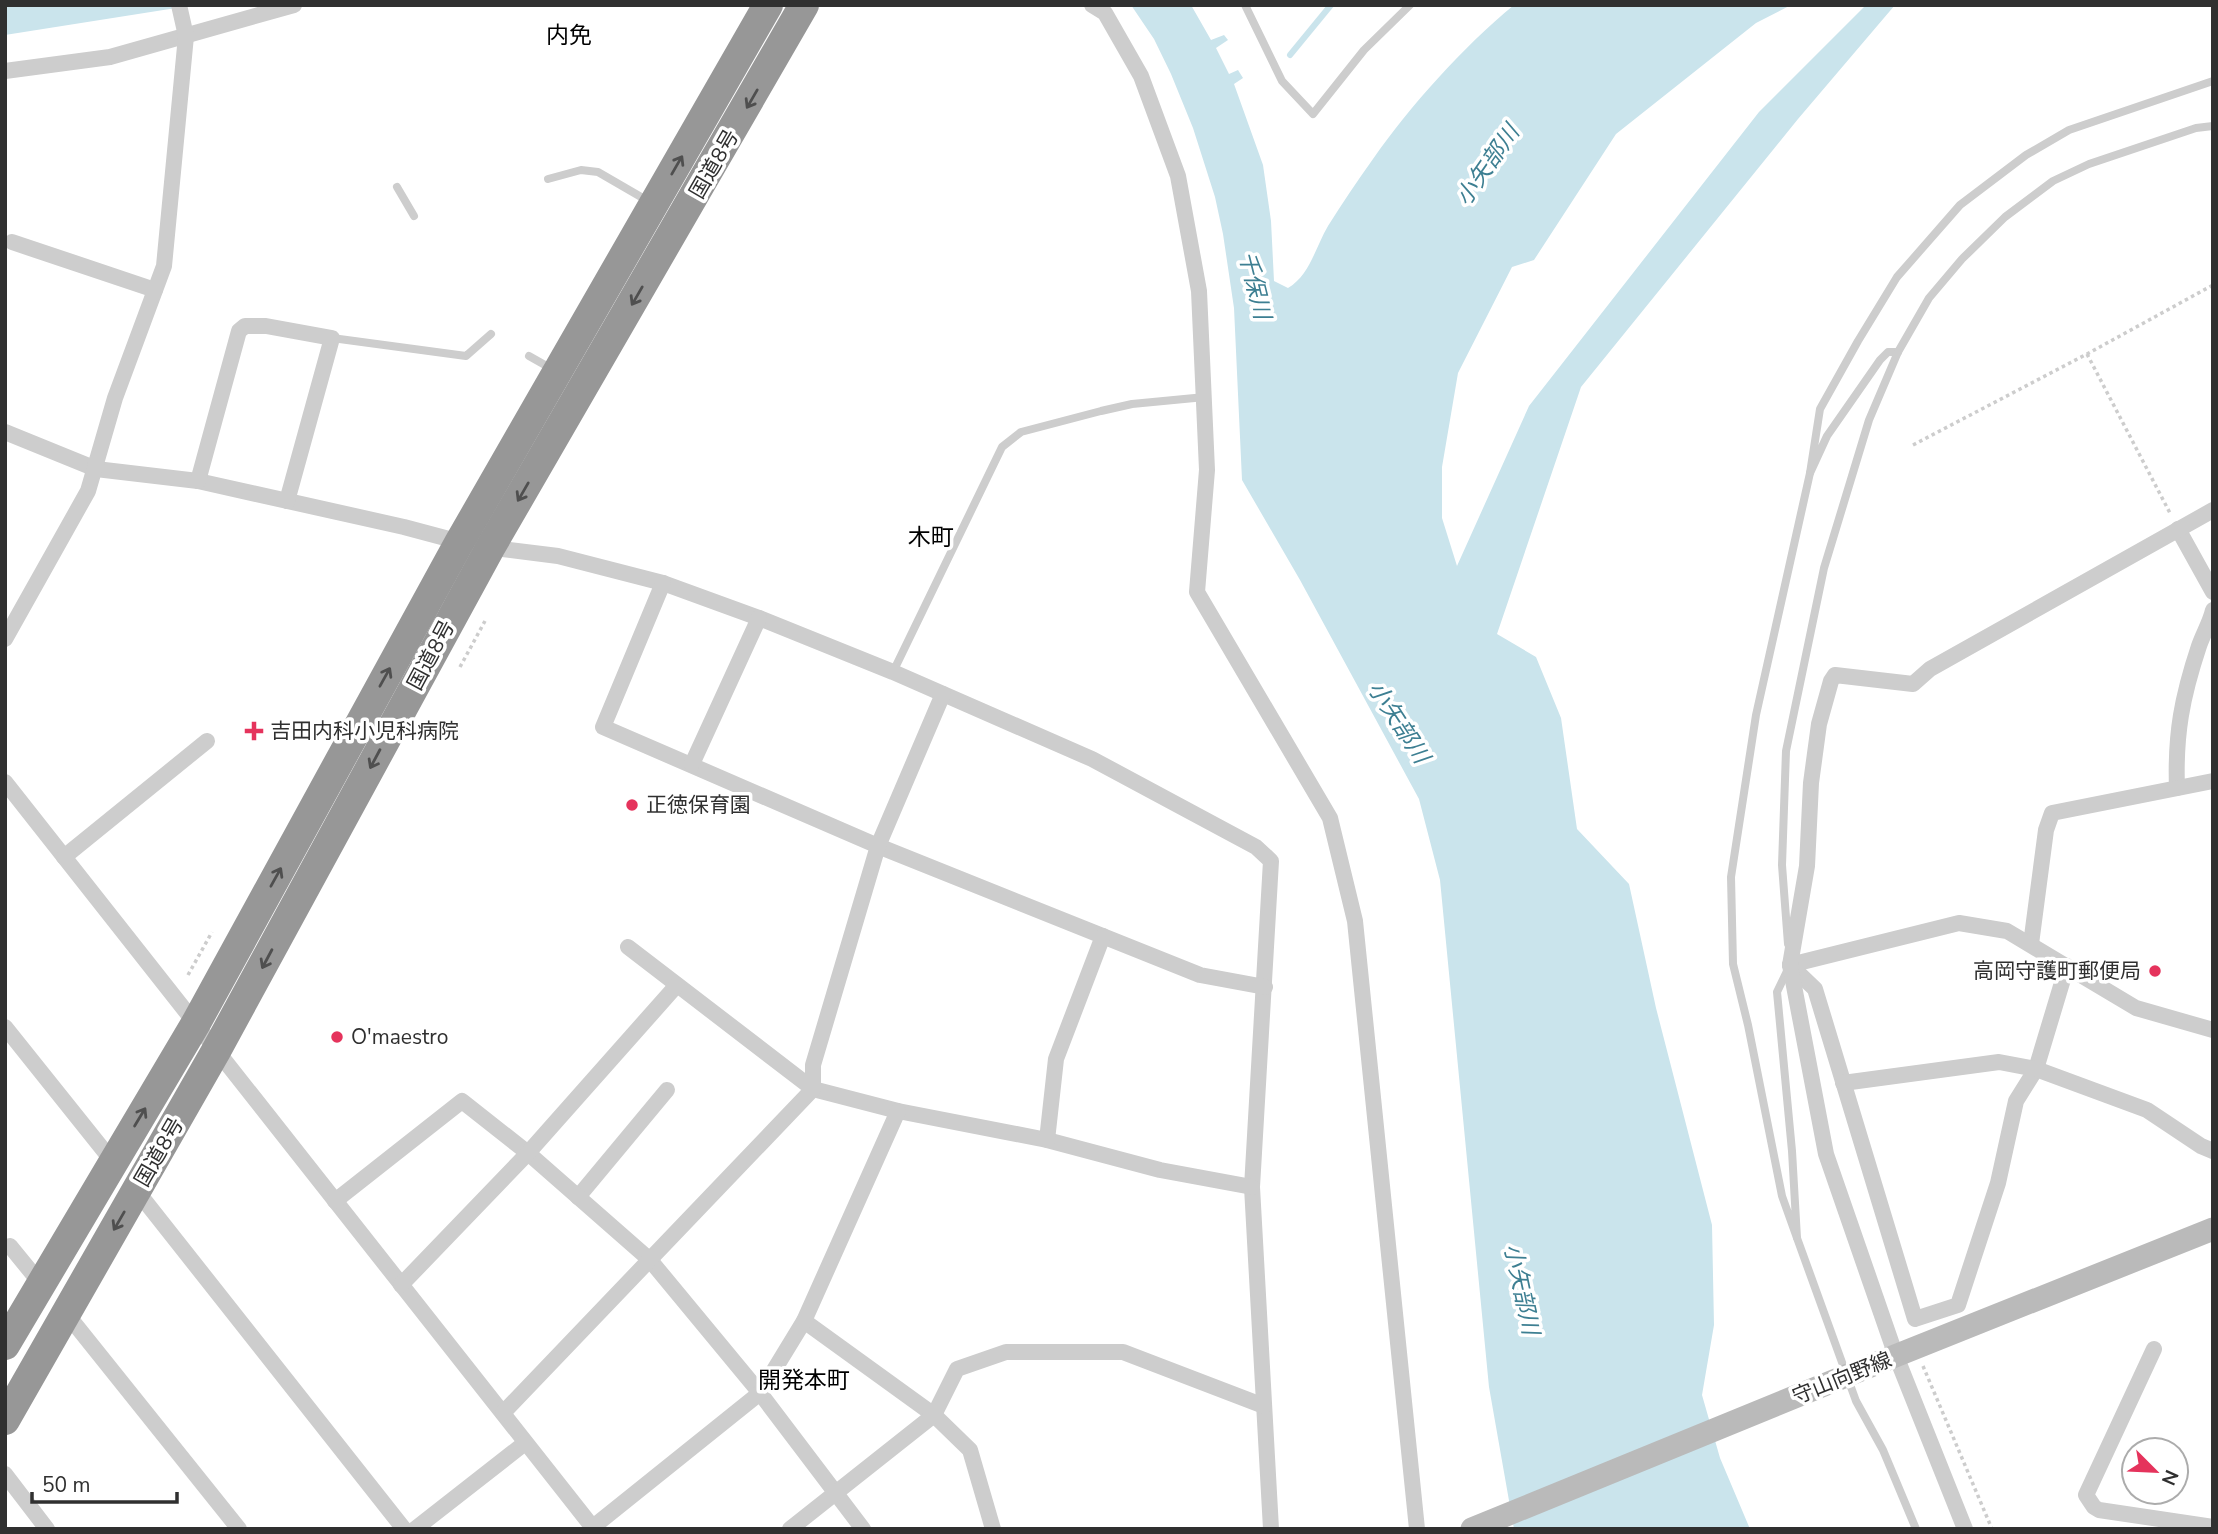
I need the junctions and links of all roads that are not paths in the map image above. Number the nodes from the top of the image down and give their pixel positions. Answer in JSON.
{"nodes":[{"id":1,"x":179,"y":5,"type":"edge"},
{"id":2,"x":295,"y":5,"type":"edge"},
{"id":3,"x":753,"y":5,"type":"edge"},
{"id":4,"x":768,"y":5,"type":"edge"},
{"id":5,"x":804,"y":5,"type":"edge"},
{"id":6,"x":1092,"y":5,"type":"edge"},
{"id":7,"x":1245,"y":5,"type":"edge"},
{"id":8,"x":1410,"y":5,"type":"edge"},
{"id":9,"x":184,"y":29,"type":"junction"},
{"id":10,"x":5,"y":71,"type":"edge"},
{"id":11,"x":2213,"y":81,"type":"edge"},
{"id":12,"x":719,"y":93,"type":"junction"},
{"id":13,"x":2213,"y":125,"type":"edge"},
{"id":14,"x":548,"y":179,"type":"dead end"},
{"id":15,"x":397,"y":187,"type":"dead end"},
{"id":16,"x":654,"y":204,"type":"junction"},
{"id":17,"x":414,"y":216,"type":"dead end"},
{"id":18,"x":12,"y":242,"type":"dead end"},
{"id":19,"x":155,"y":289,"type":"junction"},
{"id":20,"x":491,"y":334,"type":"dead end"},
{"id":21,"x":332,"y":338,"type":"junction"},
{"id":22,"x":1898,"y":352,"type":"junction"},
{"id":23,"x":529,"y":356,"type":"dead end"},
{"id":24,"x":558,"y":372,"type":"junction"},
{"id":25,"x":1205,"y":397,"type":"junction"},
{"id":26,"x":5,"y":432,"type":"edge"},
{"id":27,"x":96,"y":469,"type":"junction"},
{"id":28,"x":1810,"y":473,"type":"junction"},
{"id":29,"x":198,"y":481,"type":"junction"},
{"id":30,"x":287,"y":501,"type":"junction"},
{"id":31,"x":2213,"y":510,"type":"edge"},
{"id":32,"x":2178,"y":529,"type":"junction"},
{"id":33,"x":459,"y":542,"type":"junction"},
{"id":34,"x":489,"y":548,"type":"junction"},
{"id":35,"x":663,"y":583,"type":"junction"},
{"id":36,"x":2213,"y":592,"type":"edge"},
{"id":37,"x":2213,"y":610,"type":"edge"},
{"id":38,"x":759,"y":618,"type":"junction"},
{"id":39,"x":5,"y":639,"type":"edge"},
{"id":40,"x":893,"y":672,"type":"junction"},
{"id":41,"x":943,"y":694,"type":"junction"},
{"id":42,"x":207,"y":741,"type":"dead end"},
{"id":43,"x":692,"y":764,"type":"junction"},
{"id":44,"x":2213,"y":781,"type":"edge"},
{"id":45,"x":5,"y":782,"type":"edge"},
{"id":46,"x":2178,"y":788,"type":"junction"},
{"id":47,"x":878,"y":846,"type":"junction"},
{"id":48,"x":64,"y":857,"type":"junction"},
{"id":49,"x":1103,"y":936,"type":"junction"},
{"id":50,"x":2031,"y":944,"type":"junction"},
{"id":51,"x":628,"y":947,"type":"dead end"},
{"id":52,"x":1790,"y":965,"type":"junction"},
{"id":53,"x":2067,"y":966,"type":"junction"},
{"id":54,"x":677,"y":985,"type":"junction"},
{"id":55,"x":1265,"y":987,"type":"junction"},
{"id":56,"x":196,"y":1023,"type":"junction"},
{"id":57,"x":5,"y":1027,"type":"edge"},
{"id":58,"x":2213,"y":1030,"type":"edge"},
{"id":59,"x":216,"y":1051,"type":"junction"},
{"id":60,"x":2036,"y":1069,"type":"junction"},
{"id":61,"x":1843,"y":1083,"type":"junction"},
{"id":62,"x":813,"y":1089,"type":"junction"},
{"id":63,"x":667,"y":1090,"type":"dead end"},
{"id":64,"x":898,"y":1111,"type":"junction"},
{"id":65,"x":1047,"y":1140,"type":"junction"},
{"id":66,"x":2213,"y":1151,"type":"edge"},
{"id":67,"x":528,"y":1153,"type":"junction"},
{"id":68,"x":113,"y":1162,"type":"junction"},
{"id":69,"x":1252,"y":1187,"type":"junction"},
{"id":70,"x":137,"y":1191,"type":"junction"},
{"id":71,"x":578,"y":1197,"type":"junction"},
{"id":72,"x":335,"y":1201,"type":"junction"},
{"id":73,"x":2213,"y":1228,"type":"edge"},
{"id":74,"x":1797,"y":1238,"type":"junction"},
{"id":75,"x":7,"y":1245,"type":"edge"},
{"id":76,"x":650,"y":1260,"type":"junction"},
{"id":77,"x":41,"y":1284,"type":"junction"},
{"id":78,"x":401,"y":1285,"type":"junction"},
{"id":79,"x":66,"y":1313,"type":"junction"},
{"id":80,"x":804,"y":1321,"type":"junction"},
{"id":81,"x":5,"y":1345,"type":"edge"},
{"id":82,"x":2154,"y":1349,"type":"dead end"},
{"id":83,"x":1891,"y":1358,"type":"junction"},
{"id":84,"x":760,"y":1393,"type":"junction"},
{"id":85,"x":1264,"y":1406,"type":"junction"},
{"id":86,"x":503,"y":1413,"type":"junction"},
{"id":87,"x":934,"y":1415,"type":"junction"},
{"id":88,"x":5,"y":1420,"type":"edge"},
{"id":89,"x":525,"y":1443,"type":"junction"},
{"id":90,"x":5,"y":1474,"type":"edge"},
{"id":91,"x":836,"y":1492,"type":"junction"},
{"id":92,"x":2213,"y":1527,"type":"edge"},
{"id":93,"x":593,"y":1528,"type":"edge"},
{"id":94,"x":47,"y":1529,"type":"edge"},
{"id":95,"x":239,"y":1529,"type":"edge"},
{"id":96,"x":404,"y":1529,"type":"edge"},
{"id":97,"x":415,"y":1529,"type":"edge"},
{"id":98,"x":790,"y":1529,"type":"edge"},
{"id":99,"x":863,"y":1529,"type":"edge"},
{"id":100,"x":993,"y":1529,"type":"edge"},
{"id":101,"x":1271,"y":1529,"type":"edge"},
{"id":102,"x":1417,"y":1529,"type":"edge"},
{"id":103,"x":1472,"y":1529,"type":"edge"},
{"id":104,"x":1916,"y":1529,"type":"edge"},
{"id":105,"x":1965,"y":1529,"type":"edge"}],
"edges":[{"from":1,"to":9,"type":"street"},
{"from":2,"to":9,"type":"street"},
{"from":3,"to":12,"type":"highway"},
{"from":4,"to":12,"type":"highway","name":"国道8号"},
{"from":5,"to":34,"type":"highway","name":"国道8号","one_way":true},
{"from":6,"to":25,"type":"street"},
{"from":7,"to":8,"type":"lane"},
{"from":9,"to":10,"type":"street"},
{"from":9,"to":19,"type":"street"},
{"from":11,"to":28,"type":"lane"},
{"from":16,"to":12,"type":"highway","name":"国道8号","one_way":true},
{"from":13,"to":22,"type":"lane"},
{"from":14,"to":16,"type":"lane"},
{"from":15,"to":17,"type":"lane"},
{"from":16,"to":24,"type":"highway","name":"国道8号"},
{"from":18,"to":19,"type":"street"},
{"from":19,"to":27,"type":"street"},
{"from":20,"to":21,"type":"lane"},
{"from":21,"to":29,"type":"street"},
{"from":21,"to":30,"type":"street"},
{"from":22,"to":28,"type":"lane"},
{"from":22,"to":52,"type":"lane"},
{"from":23,"to":24,"type":"lane"},
{"from":24,"to":33,"type":"highway","name":"国道8号"},
{"from":25,"to":40,"type":"lane"},
{"from":25,"to":102,"type":"street"},
{"from":26,"to":27,"type":"street"},
{"from":27,"to":29,"type":"street"},
{"from":27,"to":39,"type":"street"},
{"from":28,"to":74,"type":"lane"},
{"from":29,"to":30,"type":"street"},
{"from":30,"to":33,"type":"street"},
{"from":31,"to":32,"type":"street"},
{"from":32,"to":36,"type":"street"},
{"from":32,"to":52,"type":"street"},
{"from":33,"to":34,"type":"street"},
{"from":56,"to":33,"type":"highway","name":"国道8号","one_way":true},
{"from":34,"to":35,"type":"street"},
{"from":34,"to":59,"type":"highway","name":"国道8号","one_way":true},
{"from":35,"to":38,"type":"street"},
{"from":35,"to":43,"type":"street"},
{"from":37,"to":46,"type":"street"},
{"from":38,"to":40,"type":"street"},
{"from":38,"to":43,"type":"street"},
{"from":40,"to":41,"type":"street"},
{"from":41,"to":47,"type":"street"},
{"from":41,"to":55,"type":"street"},
{"from":42,"to":48,"type":"street"},
{"from":43,"to":47,"type":"street"},
{"from":44,"to":46,"type":"street"},
{"from":45,"to":48,"type":"street"},
{"from":46,"to":50,"type":"street"},
{"from":47,"to":49,"type":"street"},
{"from":47,"to":62,"type":"street"},
{"from":48,"to":56,"type":"street"},
{"from":49,"to":55,"type":"street"},
{"from":49,"to":65,"type":"street"},
{"from":50,"to":52,"type":"street"},
{"from":50,"to":53,"type":"street"},
{"from":51,"to":54,"type":"street"},
{"from":52,"to":61,"type":"street"},
{"from":52,"to":74,"type":"lane"},
{"from":52,"to":83,"type":"street"},
{"from":53,"to":58,"type":"street"},
{"from":53,"to":60,"type":"street"},
{"from":54,"to":62,"type":"street"},
{"from":54,"to":67,"type":"street"},
{"from":55,"to":69,"type":"street"},
{"from":56,"to":59,"type":"street"},
{"from":68,"to":56,"type":"highway","name":"国道8号","one_way":true},
{"from":57,"to":68,"type":"street"},
{"from":59,"to":70,"type":"highway","name":"国道8号"},
{"from":59,"to":72,"type":"street"},
{"from":60,"to":61,"type":"street"},
{"from":60,"to":61,"type":"street"},
{"from":60,"to":66,"type":"street"},
{"from":62,"to":64,"type":"street"},
{"from":62,"to":76,"type":"street"},
{"from":63,"to":71,"type":"street"},
{"from":64,"to":65,"type":"street"},
{"from":64,"to":80,"type":"street"},
{"from":65,"to":69,"type":"street"},
{"from":67,"to":71,"type":"street"},
{"from":67,"to":72,"type":"street"},
{"from":67,"to":78,"type":"street"},
{"from":68,"to":77,"type":"highway","name":"国道8号"},
{"from":69,"to":85,"type":"street"},
{"from":70,"to":79,"type":"highway","name":"国道8号","one_way":true},
{"from":70,"to":96,"type":"street"},
{"from":71,"to":76,"type":"street"},
{"from":72,"to":78,"type":"street"},
{"from":73,"to":83,"type":"main road","name":"守山向野線"},
{"from":74,"to":104,"type":"lane"},
{"from":75,"to":77,"type":"street"},
{"from":76,"to":84,"type":"street"},
{"from":76,"to":86,"type":"street"},
{"from":77,"to":81,"type":"highway","name":"国道8号"},
{"from":78,"to":86,"type":"street"},
{"from":79,"to":88,"type":"highway","name":"国道8号"},
{"from":79,"to":95,"type":"street"},
{"from":80,"to":84,"type":"street"},
{"from":80,"to":87,"type":"street"},
{"from":82,"to":92,"type":"street"},
{"from":83,"to":103,"type":"main road","name":"守山向野線","bridge":true},
{"from":83,"to":105,"type":"street"},
{"from":84,"to":91,"type":"street"},
{"from":84,"to":93,"type":"street"},
{"from":85,"to":87,"type":"street"},
{"from":85,"to":101,"type":"street"},
{"from":86,"to":89,"type":"street"},
{"from":87,"to":91,"type":"street"},
{"from":87,"to":100,"type":"street"},
{"from":89,"to":93,"type":"street"},
{"from":89,"to":97,"type":"street"},
{"from":90,"to":94,"type":"street"},
{"from":91,"to":98,"type":"street"},
{"from":91,"to":99,"type":"street"}]}
